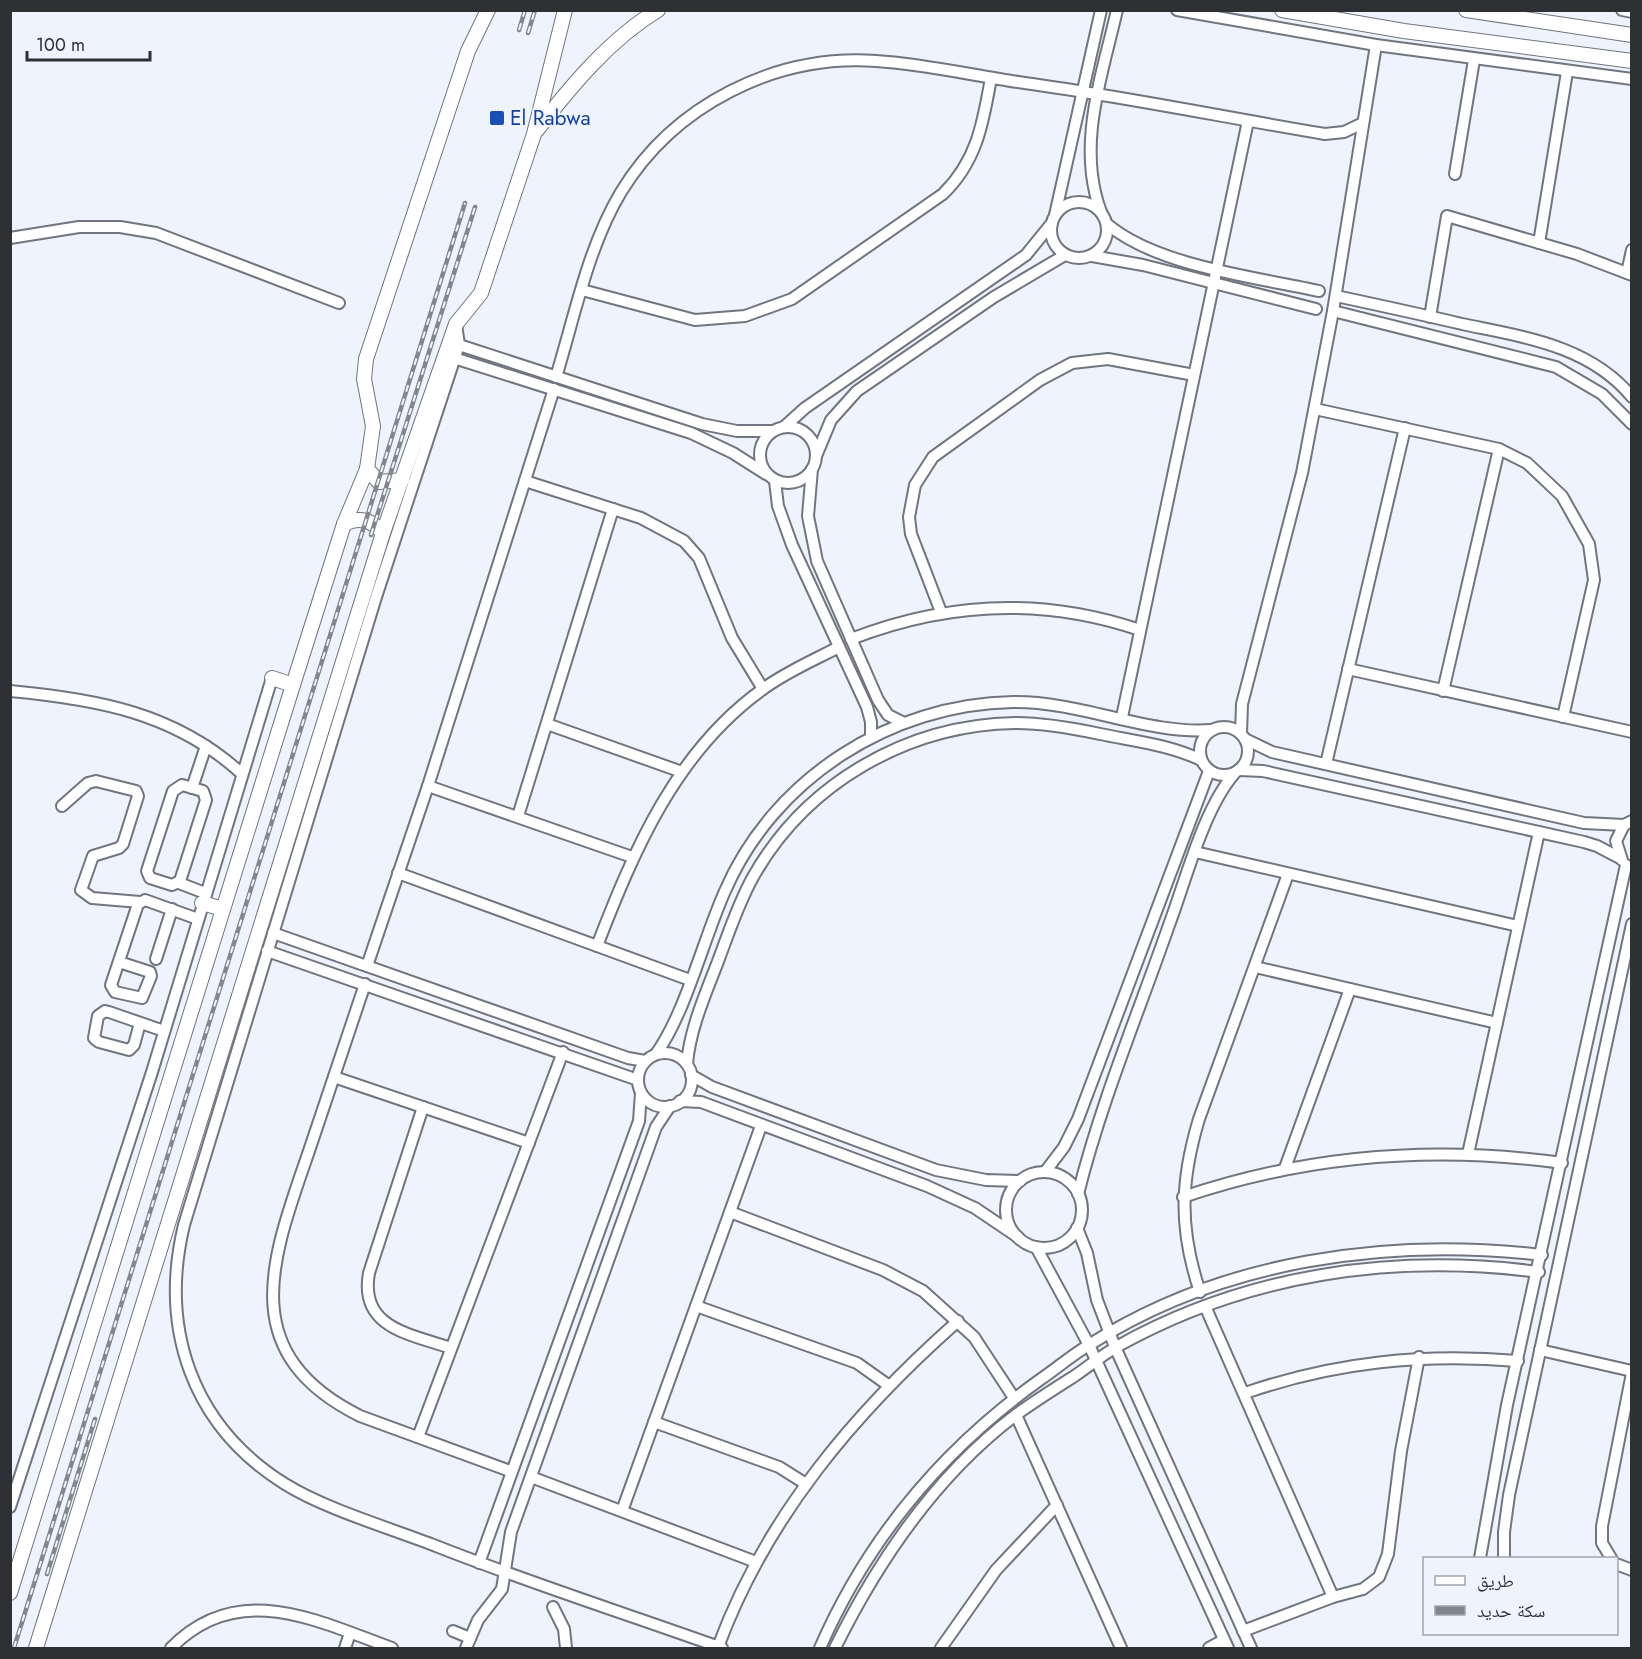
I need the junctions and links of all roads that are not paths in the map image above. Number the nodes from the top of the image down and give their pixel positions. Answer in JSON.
{"nodes":[{"id":1,"x":488,"y":10,"type":"edge"},
{"id":2,"x":565,"y":10,"type":"edge"},
{"id":3,"x":658,"y":10,"type":"edge"},
{"id":4,"x":1101,"y":10,"type":"edge"},
{"id":5,"x":1117,"y":10,"type":"edge"},
{"id":6,"x":1177,"y":10,"type":"edge"},
{"id":7,"x":1282,"y":10,"type":"edge"},
{"id":8,"x":1466,"y":10,"type":"edge"},
{"id":9,"x":1622,"y":10,"type":"edge"},
{"id":10,"x":1632,"y":12,"type":"edge"},
{"id":11,"x":1632,"y":35,"type":"edge"},
{"id":12,"x":1376,"y":45,"type":"junction"},
{"id":13,"x":1474,"y":60,"type":"junction"},
{"id":14,"x":1632,"y":61,"type":"edge"},
{"id":15,"x":1568,"y":72,"type":"junction"},
{"id":16,"x":991,"y":78,"type":"junction"},
{"id":17,"x":1632,"y":79,"type":"edge"},
{"id":18,"x":1083,"y":91,"type":"junction"},
{"id":19,"x":1098,"y":93,"type":"junction"},
{"id":20,"x":1248,"y":121,"type":"junction"},
{"id":21,"x":1363,"y":123,"type":"junction"},
{"id":22,"x":534,"y":134,"type":"junction"},
{"id":23,"x":1455,"y":174,"type":"dead end"},
{"id":24,"x":1101,"y":212,"type":"junction"},
{"id":25,"x":1054,"y":219,"type":"junction"},
{"id":26,"x":1107,"y":224,"type":"junction"},
{"id":27,"x":10,"y":238,"type":"edge"},
{"id":28,"x":1539,"y":243,"type":"junction"},
{"id":29,"x":1632,"y":250,"type":"edge"},
{"id":30,"x":1065,"y":255,"type":"junction"},
{"id":31,"x":1092,"y":256,"type":"junction"},
{"id":32,"x":1217,"y":268,"type":"junction"},
{"id":33,"x":1629,"y":274,"type":"edge"},
{"id":34,"x":1214,"y":282,"type":"junction"},
{"id":35,"x":582,"y":290,"type":"junction"},
{"id":36,"x":1319,"y":291,"type":"dead end"},
{"id":37,"x":1336,"y":296,"type":"junction"},
{"id":38,"x":339,"y":303,"type":"dead end"},
{"id":39,"x":1316,"y":309,"type":"dead end"},
{"id":40,"x":1333,"y":311,"type":"junction"},
{"id":41,"x":1430,"y":317,"type":"junction"},
{"id":42,"x":456,"y":324,"type":"junction"},
{"id":43,"x":459,"y":345,"type":"junction"},
{"id":44,"x":454,"y":358,"type":"junction"},
{"id":45,"x":1194,"y":375,"type":"junction"},
{"id":46,"x":556,"y":377,"type":"junction"},
{"id":47,"x":554,"y":389,"type":"junction"},
{"id":48,"x":1632,"y":397,"type":"edge"},
{"id":49,"x":1315,"y":409,"type":"junction"},
{"id":50,"x":1632,"y":424,"type":"edge"},
{"id":51,"x":784,"y":427,"type":"junction"},
{"id":52,"x":1405,"y":428,"type":"junction"},
{"id":53,"x":772,"y":431,"type":"junction"},
{"id":54,"x":1498,"y":448,"type":"junction"},
{"id":55,"x":816,"y":456,"type":"junction"},
{"id":56,"x":367,"y":469,"type":"junction"},
{"id":57,"x":812,"y":470,"type":"junction"},
{"id":58,"x":770,"y":477,"type":"junction"},
{"id":59,"x":402,"y":480,"type":"junction"},
{"id":60,"x":525,"y":481,"type":"junction"},
{"id":61,"x":613,"y":509,"type":"junction"},
{"id":62,"x":345,"y":524,"type":"junction"},
{"id":63,"x":383,"y":532,"type":"junction"},
{"id":64,"x":941,"y":612,"type":"junction"},
{"id":65,"x":1140,"y":630,"type":"junction"},
{"id":66,"x":851,"y":639,"type":"junction"},
{"id":67,"x":839,"y":647,"type":"junction"},
{"id":68,"x":1348,"y":669,"type":"junction"},
{"id":69,"x":272,"y":678,"type":"joint"},
{"id":70,"x":293,"y":685,"type":"junction"},
{"id":71,"x":763,"y":689,"type":"junction"},
{"id":72,"x":10,"y":691,"type":"edge"},
{"id":73,"x":1443,"y":691,"type":"junction"},
{"id":74,"x":1122,"y":717,"type":"junction"},
{"id":75,"x":1563,"y":717,"type":"junction"},
{"id":76,"x":904,"y":723,"type":"junction"},
{"id":77,"x":547,"y":724,"type":"junction"},
{"id":78,"x":1211,"y":730,"type":"junction"},
{"id":79,"x":1632,"y":732,"type":"edge"},
{"id":80,"x":871,"y":737,"type":"junction"},
{"id":81,"x":1243,"y":737,"type":"junction"},
{"id":82,"x":206,"y":746,"type":"junction"},
{"id":83,"x":1201,"y":760,"type":"junction"},
{"id":84,"x":1326,"y":764,"type":"junction"},
{"id":85,"x":1209,"y":771,"type":"junction"},
{"id":86,"x":682,"y":772,"type":"junction"},
{"id":87,"x":1236,"y":772,"type":"junction"},
{"id":88,"x":241,"y":773,"type":"junction"},
{"id":89,"x":428,"y":786,"type":"junction"},
{"id":90,"x":192,"y":788,"type":"junction"},
{"id":91,"x":62,"y":806,"type":"dead end"},
{"id":92,"x":518,"y":816,"type":"junction"},
{"id":93,"x":1628,"y":823,"type":"edge"},
{"id":94,"x":1539,"y":832,"type":"junction"},
{"id":95,"x":1195,"y":852,"type":"junction"},
{"id":96,"x":632,"y":857,"type":"junction"},
{"id":97,"x":1626,"y":863,"type":"edge"},
{"id":98,"x":398,"y":873,"type":"junction"},
{"id":99,"x":1288,"y":874,"type":"junction"},
{"id":100,"x":179,"y":883,"type":"junction"},
{"id":101,"x":204,"y":898,"type":"junction"},
{"id":102,"x":140,"y":902,"type":"junction"},
{"id":103,"x":172,"y":909,"type":"junction"},
{"id":104,"x":223,"y":909,"type":"junction"},
{"id":105,"x":198,"y":919,"type":"junction"},
{"id":106,"x":1632,"y":924,"type":"edge"},
{"id":107,"x":1518,"y":926,"type":"junction"},
{"id":108,"x":273,"y":933,"type":"junction"},
{"id":109,"x":597,"y":946,"type":"junction"},
{"id":110,"x":322,"y":950,"type":"junction"},
{"id":111,"x":1629,"y":950,"type":"edge"},
{"id":112,"x":267,"y":951,"type":"junction"},
{"id":113,"x":156,"y":959,"type":"dead end"},
{"id":114,"x":119,"y":962,"type":"dead end"},
{"id":115,"x":367,"y":966,"type":"junction"},
{"id":116,"x":1255,"y":966,"type":"junction"},
{"id":117,"x":317,"y":968,"type":"junction"},
{"id":118,"x":690,"y":980,"type":"junction"},
{"id":119,"x":365,"y":984,"type":"junction"},
{"id":120,"x":1350,"y":988,"type":"junction"},
{"id":121,"x":140,"y":1023,"type":"junction"},
{"id":122,"x":1497,"y":1023,"type":"junction"},
{"id":123,"x":164,"y":1031,"type":"junction"},
{"id":124,"x":563,"y":1052,"type":"junction"},
{"id":125,"x":656,"y":1054,"type":"junction"},
{"id":126,"x":645,"y":1061,"type":"junction"},
{"id":127,"x":689,"y":1069,"type":"junction"},
{"id":128,"x":334,"y":1077,"type":"junction"},
{"id":129,"x":638,"y":1080,"type":"junction"},
{"id":130,"x":641,"y":1093,"type":"junction"},
{"id":131,"x":675,"y":1104,"type":"junction"},
{"id":132,"x":423,"y":1107,"type":"junction"},
{"id":133,"x":761,"y":1126,"type":"junction"},
{"id":134,"x":529,"y":1143,"type":"junction"},
{"id":135,"x":867,"y":1144,"type":"junction"},
{"id":136,"x":1468,"y":1154,"type":"junction"},
{"id":137,"x":860,"y":1161,"type":"junction"},
{"id":138,"x":1562,"y":1163,"type":"junction"},
{"id":139,"x":1285,"y":1168,"type":"junction"},
{"id":140,"x":1046,"y":1172,"type":"junction"},
{"id":141,"x":1020,"y":1181,"type":"junction"},
{"id":142,"x":1078,"y":1194,"type":"junction"},
{"id":143,"x":1183,"y":1197,"type":"junction"},
{"id":144,"x":730,"y":1212,"type":"junction"},
{"id":145,"x":1077,"y":1228,"type":"junction"},
{"id":146,"x":1018,"y":1237,"type":"junction"},
{"id":147,"x":1036,"y":1247,"type":"junction"},
{"id":148,"x":1542,"y":1255,"type":"junction"},
{"id":149,"x":1539,"y":1272,"type":"junction"},
{"id":150,"x":1200,"y":1292,"type":"junction"},
{"id":151,"x":696,"y":1306,"type":"junction"},
{"id":152,"x":1205,"y":1306,"type":"junction"},
{"id":153,"x":958,"y":1321,"type":"junction"},
{"id":154,"x":1110,"y":1333,"type":"junction"},
{"id":155,"x":1089,"y":1345,"type":"junction"},
{"id":156,"x":1115,"y":1347,"type":"junction"},
{"id":157,"x":451,"y":1348,"type":"junction"},
{"id":158,"x":1540,"y":1350,"type":"junction"},
{"id":159,"x":1419,"y":1357,"type":"junction"},
{"id":160,"x":1096,"y":1361,"type":"junction"},
{"id":161,"x":1518,"y":1361,"type":"junction"},
{"id":162,"x":1632,"y":1372,"type":"edge"},
{"id":163,"x":888,"y":1385,"type":"junction"},
{"id":164,"x":1245,"y":1393,"type":"junction"},
{"id":165,"x":1014,"y":1398,"type":"junction"},
{"id":166,"x":1016,"y":1415,"type":"junction"},
{"id":167,"x":654,"y":1422,"type":"junction"},
{"id":168,"x":418,"y":1437,"type":"junction"},
{"id":169,"x":510,"y":1471,"type":"junction"},
{"id":170,"x":531,"y":1477,"type":"junction"},
{"id":171,"x":806,"y":1484,"type":"junction"},
{"id":172,"x":500,"y":1501,"type":"junction"},
{"id":173,"x":1057,"y":1505,"type":"junction"},
{"id":174,"x":10,"y":1507,"type":"edge"},
{"id":175,"x":520,"y":1509,"type":"junction"},
{"id":176,"x":622,"y":1511,"type":"junction"},
{"id":177,"x":1480,"y":1557,"type":"edge"},
{"id":178,"x":1504,"y":1557,"type":"edge"},
{"id":179,"x":1610,"y":1557,"type":"edge"},
{"id":180,"x":756,"y":1562,"type":"junction"},
{"id":181,"x":479,"y":1563,"type":"junction"},
{"id":182,"x":1618,"y":1564,"type":"edge"},
{"id":183,"x":1632,"y":1570,"type":"edge"},
{"id":184,"x":506,"y":1572,"type":"junction"},
{"id":185,"x":10,"y":1593,"type":"edge"},
{"id":186,"x":1333,"y":1597,"type":"junction"},
{"id":187,"x":553,"y":1607,"type":"dead end"},
{"id":188,"x":453,"y":1631,"type":"dead end"},
{"id":189,"x":1243,"y":1631,"type":"junction"},
{"id":190,"x":350,"y":1634,"type":"junction"},
{"id":191,"x":468,"y":1643,"type":"edge"},
{"id":192,"x":1226,"y":1644,"type":"edge"},
{"id":193,"x":945,"y":1647,"type":"edge"},
{"id":194,"x":36,"y":1648,"type":"edge"},
{"id":195,"x":171,"y":1648,"type":"edge"},
{"id":196,"x":345,"y":1648,"type":"edge"},
{"id":197,"x":392,"y":1648,"type":"edge"},
{"id":198,"x":566,"y":1648,"type":"edge"},
{"id":199,"x":720,"y":1648,"type":"edge"},
{"id":200,"x":823,"y":1648,"type":"edge"},
{"id":201,"x":835,"y":1648,"type":"edge"},
{"id":202,"x":1121,"y":1648,"type":"edge"},
{"id":203,"x":1209,"y":1648,"type":"edge"},
{"id":204,"x":1251,"y":1648,"type":"edge"}],
"edges":[{"from":1,"to":56,"type":"main road"},
{"from":2,"to":22,"type":"main road"},
{"from":3,"to":22,"type":"main road"},
{"from":4,"to":18,"type":"street"},
{"from":5,"to":19,"type":"street"},
{"from":6,"to":12,"type":"street"},
{"from":7,"to":14,"type":"main road"},
{"from":8,"to":11,"type":"main road"},
{"from":9,"to":10,"type":"street"},
{"from":12,"to":13,"type":"street"},
{"from":12,"to":21,"type":"street"},
{"from":13,"to":15,"type":"street"},
{"from":13,"to":23,"type":"street"},
{"from":15,"to":17,"type":"street"},
{"from":15,"to":28,"type":"street"},
{"from":16,"to":18,"type":"street"},
{"from":16,"to":35,"type":"street"},
{"from":16,"to":35,"type":"street"},
{"from":18,"to":19,"type":"street"},
{"from":18,"to":25,"type":"street"},
{"from":19,"to":20,"type":"street"},
{"from":19,"to":24,"type":"street"},
{"from":20,"to":21,"type":"street"},
{"from":20,"to":32,"type":"street"},
{"from":21,"to":37,"type":"street"},
{"from":22,"to":42,"type":"main road"},
{"from":24,"to":25,"type":"street"},
{"from":24,"to":26,"type":"street"},
{"from":25,"to":30,"type":"street"},
{"from":25,"to":51,"type":"street"},
{"from":26,"to":31,"type":"street"},
{"from":26,"to":32,"type":"street"},
{"from":27,"to":38,"type":"street"},
{"from":28,"to":33,"type":"street"},
{"from":28,"to":41,"type":"street"},
{"from":29,"to":33,"type":"street"},
{"from":30,"to":31,"type":"street"},
{"from":30,"to":55,"type":"street"},
{"from":31,"to":34,"type":"street"},
{"from":32,"to":34,"type":"street"},
{"from":32,"to":36,"type":"street"},
{"from":34,"to":39,"type":"street"},
{"from":34,"to":45,"type":"street"},
{"from":35,"to":46,"type":"street"},
{"from":37,"to":40,"type":"street"},
{"from":37,"to":41,"type":"street"},
{"from":40,"to":49,"type":"street"},
{"from":40,"to":50,"type":"street"},
{"from":41,"to":48,"type":"street"},
{"from":42,"to":43,"type":"street"},
{"from":42,"to":59,"type":"main road"},
{"from":43,"to":44,"type":"street"},
{"from":43,"to":46,"type":"street"},
{"from":44,"to":47,"type":"street"},
{"from":44,"to":108,"type":"street"},
{"from":45,"to":64,"type":"street"},
{"from":45,"to":65,"type":"street"},
{"from":46,"to":53,"type":"street"},
{"from":47,"to":58,"type":"street"},
{"from":47,"to":60,"type":"street"},
{"from":49,"to":52,"type":"street"},
{"from":49,"to":81,"type":"street"},
{"from":51,"to":53,"type":"street"},
{"from":51,"to":55,"type":"street"},
{"from":52,"to":54,"type":"street"},
{"from":52,"to":68,"type":"street"},
{"from":53,"to":58,"type":"street"},
{"from":54,"to":73,"type":"street"},
{"from":54,"to":75,"type":"street"},
{"from":55,"to":57,"type":"street"},
{"from":56,"to":59,"type":"main road"},
{"from":56,"to":62,"type":"main road"},
{"from":57,"to":58,"type":"street"},
{"from":57,"to":66,"type":"street"},
{"from":58,"to":67,"type":"street"},
{"from":59,"to":63,"type":"main road"},
{"from":60,"to":61,"type":"street"},
{"from":60,"to":89,"type":"street"},
{"from":61,"to":71,"type":"street"},
{"from":61,"to":77,"type":"street"},
{"from":62,"to":63,"type":"main road"},
{"from":62,"to":70,"type":"main road"},
{"from":63,"to":194,"type":"main road"},
{"from":64,"to":65,"type":"street"},
{"from":64,"to":66,"type":"street"},
{"from":65,"to":74,"type":"street"},
{"from":66,"to":76,"type":"street"},
{"from":67,"to":71,"type":"street"},
{"from":67,"to":80,"type":"street"},
{"from":68,"to":73,"type":"street"},
{"from":68,"to":84,"type":"street"},
{"from":69,"to":70,"type":"main road"},
{"from":69,"to":88,"type":"street"},
{"from":70,"to":104,"type":"main road"},
{"from":71,"to":86,"type":"street"},
{"from":72,"to":82,"type":"street"},
{"from":73,"to":75,"type":"street"},
{"from":74,"to":76,"type":"street"},
{"from":74,"to":78,"type":"street"},
{"from":75,"to":79,"type":"street"},
{"from":76,"to":80,"type":"street"},
{"from":77,"to":86,"type":"street"},
{"from":77,"to":92,"type":"street"},
{"from":78,"to":81,"type":"street"},
{"from":78,"to":83,"type":"street"},
{"from":80,"to":118,"type":"street"},
{"from":81,"to":84,"type":"street"},
{"from":81,"to":87,"type":"street"},
{"from":82,"to":88,"type":"street"},
{"from":82,"to":90,"type":"street"},
{"from":83,"to":85,"type":"street"},
{"from":83,"to":127,"type":"street"},
{"from":84,"to":93,"type":"street"},
{"from":85,"to":87,"type":"street"},
{"from":85,"to":140,"type":"street"},
{"from":86,"to":96,"type":"street"},
{"from":87,"to":94,"type":"street"},
{"from":87,"to":95,"type":"street"},
{"from":88,"to":101,"type":"street"},
{"from":89,"to":92,"type":"street"},
{"from":89,"to":98,"type":"street"},
{"from":90,"to":100,"type":"street"},
{"from":90,"to":100,"type":"street"},
{"from":91,"to":102,"type":"street"},
{"from":92,"to":96,"type":"street"},
{"from":93,"to":97,"type":"street"},
{"from":94,"to":97,"type":"street"},
{"from":94,"to":107,"type":"street"},
{"from":95,"to":99,"type":"street"},
{"from":95,"to":142,"type":"street"},
{"from":96,"to":109,"type":"street"},
{"from":97,"to":138,"type":"street"},
{"from":98,"to":109,"type":"street"},
{"from":98,"to":115,"type":"street"},
{"from":99,"to":107,"type":"street"},
{"from":99,"to":116,"type":"street"},
{"from":100,"to":101,"type":"street"},
{"from":101,"to":104,"type":"main road"},
{"from":101,"to":105,"type":"street"},
{"from":102,"to":103,"type":"street"},
{"from":102,"to":114,"type":"street"},
{"from":103,"to":105,"type":"street"},
{"from":103,"to":113,"type":"street"},
{"from":104,"to":185,"type":"main road"},
{"from":105,"to":123,"type":"street"},
{"from":106,"to":111,"type":"street"},
{"from":107,"to":122,"type":"street"},
{"from":108,"to":110,"type":"street"},
{"from":108,"to":112,"type":"street"},
{"from":109,"to":118,"type":"street"},
{"from":110,"to":115,"type":"street"},
{"from":110,"to":117,"type":"street"},
{"from":111,"to":158,"type":"street"},
{"from":112,"to":117,"type":"street"},
{"from":112,"to":181,"type":"street"},
{"from":115,"to":126,"type":"street"},
{"from":116,"to":120,"type":"street"},
{"from":116,"to":143,"type":"street"},
{"from":117,"to":119,"type":"street"},
{"from":118,"to":125,"type":"street"},
{"from":119,"to":124,"type":"street"},
{"from":119,"to":128,"type":"street"},
{"from":120,"to":122,"type":"street"},
{"from":120,"to":139,"type":"street"},
{"from":121,"to":121,"type":"street"},
{"from":121,"to":123,"type":"street"},
{"from":122,"to":136,"type":"street"},
{"from":123,"to":174,"type":"street"},
{"from":124,"to":129,"type":"street"},
{"from":124,"to":134,"type":"street"},
{"from":125,"to":126,"type":"street"},
{"from":125,"to":127,"type":"street"},
{"from":126,"to":129,"type":"street"},
{"from":127,"to":131,"type":"street"},
{"from":127,"to":135,"type":"street"},
{"from":128,"to":132,"type":"street"},
{"from":128,"to":168,"type":"street"},
{"from":129,"to":130,"type":"street"},
{"from":130,"to":131,"type":"street"},
{"from":130,"to":169,"type":"street"},
{"from":131,"to":133,"type":"street"},
{"from":131,"to":170,"type":"street"},
{"from":132,"to":134,"type":"street"},
{"from":132,"to":157,"type":"street"},
{"from":133,"to":137,"type":"street"},
{"from":133,"to":144,"type":"street"},
{"from":134,"to":157,"type":"street"},
{"from":135,"to":137,"type":"street"},
{"from":135,"to":141,"type":"street"},
{"from":136,"to":138,"type":"street"},
{"from":136,"to":139,"type":"street"},
{"from":137,"to":146,"type":"street"},
{"from":138,"to":148,"type":"street"},
{"from":139,"to":143,"type":"street"},
{"from":140,"to":141,"type":"street"},
{"from":140,"to":142,"type":"street"},
{"from":141,"to":146,"type":"street"},
{"from":142,"to":145,"type":"street"},
{"from":143,"to":150,"type":"street"},
{"from":144,"to":151,"type":"street"},
{"from":144,"to":153,"type":"street"},
{"from":145,"to":147,"type":"street"},
{"from":145,"to":154,"type":"street"},
{"from":146,"to":147,"type":"street"},
{"from":147,"to":155,"type":"street"},
{"from":148,"to":149,"type":"street"},
{"from":148,"to":150,"type":"street"},
{"from":149,"to":152,"type":"street"},
{"from":149,"to":161,"type":"street"},
{"from":150,"to":154,"type":"street"},
{"from":151,"to":163,"type":"street"},
{"from":151,"to":167,"type":"street"},
{"from":152,"to":156,"type":"street"},
{"from":152,"to":164,"type":"street"},
{"from":153,"to":163,"type":"street"},
{"from":153,"to":165,"type":"street"},
{"from":154,"to":155,"type":"street"},
{"from":154,"to":156,"type":"street"},
{"from":155,"to":160,"type":"street"},
{"from":155,"to":165,"type":"street"},
{"from":156,"to":160,"type":"street"},
{"from":156,"to":189,"type":"street"},
{"from":157,"to":168,"type":"street"},
{"from":158,"to":162,"type":"street"},
{"from":158,"to":178,"type":"street"},
{"from":159,"to":161,"type":"street"},
{"from":159,"to":164,"type":"street"},
{"from":159,"to":186,"type":"street"},
{"from":160,"to":166,"type":"street"},
{"from":160,"to":192,"type":"street"},
{"from":161,"to":177,"type":"street"},
{"from":162,"to":179,"type":"street"},
{"from":163,"to":171,"type":"street"},
{"from":164,"to":186,"type":"street"},
{"from":165,"to":200,"type":"street"},
{"from":166,"to":173,"type":"street"},
{"from":166,"to":201,"type":"street"},
{"from":167,"to":171,"type":"street"},
{"from":167,"to":176,"type":"street"},
{"from":168,"to":169,"type":"street"},
{"from":169,"to":172,"type":"street"},
{"from":170,"to":175,"type":"street"},
{"from":170,"to":176,"type":"street"},
{"from":171,"to":180,"type":"street"},
{"from":172,"to":175,"type":"street"},
{"from":172,"to":181,"type":"street"},
{"from":173,"to":193,"type":"street"},
{"from":173,"to":202,"type":"street"},
{"from":175,"to":184,"type":"street"},
{"from":176,"to":180,"type":"street"},
{"from":180,"to":199,"type":"street"},
{"from":181,"to":184,"type":"street"},
{"from":182,"to":183,"type":"street"},
{"from":184,"to":191,"type":"street"},
{"from":184,"to":199,"type":"street"},
{"from":186,"to":189,"type":"street"},
{"from":187,"to":198,"type":"street"},
{"from":188,"to":191,"type":"street"},
{"from":189,"to":204,"type":"street"},
{"from":190,"to":195,"type":"street"},
{"from":190,"to":196,"type":"street"},
{"from":190,"to":197,"type":"street"},
{"from":192,"to":203,"type":"street"}]}
